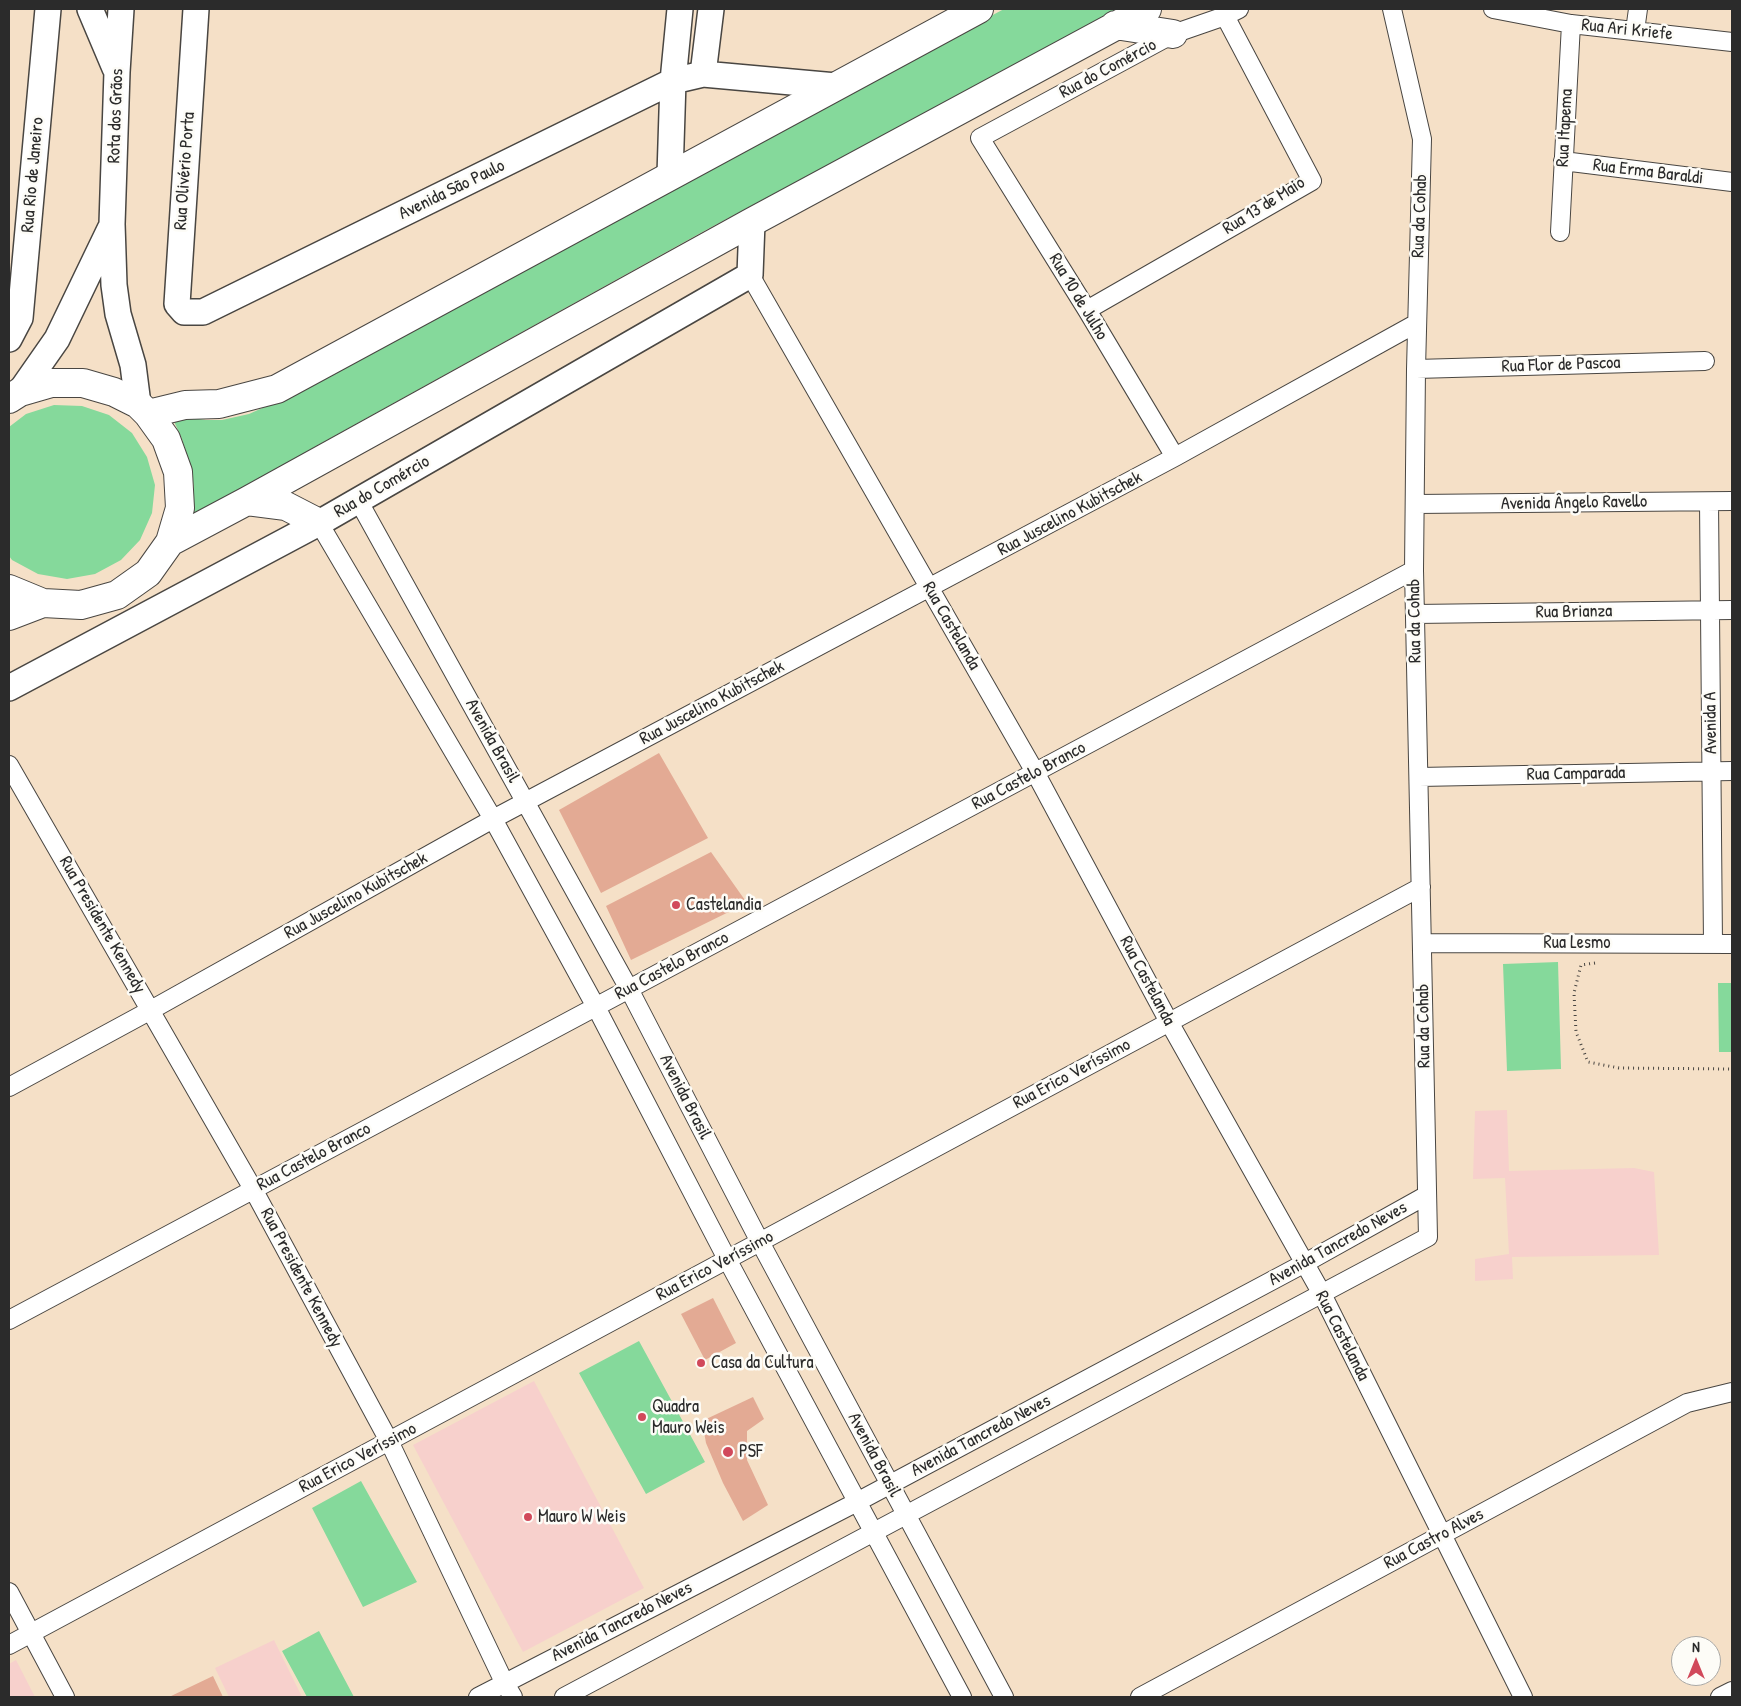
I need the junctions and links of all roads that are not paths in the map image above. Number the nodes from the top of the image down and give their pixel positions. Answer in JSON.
{"nodes":[{"id":1,"x":48,"y":9,"type":"edge"},
{"id":2,"x":90,"y":9,"type":"edge"},
{"id":3,"x":121,"y":9,"type":"edge"},
{"id":4,"x":196,"y":9,"type":"edge"},
{"id":5,"x":680,"y":9,"type":"edge"},
{"id":6,"x":711,"y":9,"type":"edge"},
{"id":7,"x":979,"y":9,"type":"edge"},
{"id":8,"x":1147,"y":9,"type":"edge"},
{"id":9,"x":1392,"y":9,"type":"edge"},
{"id":10,"x":1493,"y":9,"type":"edge"},
{"id":11,"x":1638,"y":9,"type":"edge"},
{"id":12,"x":1232,"y":12,"type":"edge"},
{"id":13,"x":1570,"y":24,"type":"junction"},
{"id":14,"x":1115,"y":25,"type":"junction"},
{"id":15,"x":1635,"y":31,"type":"junction"},
{"id":16,"x":1173,"y":34,"type":"junction"},
{"id":17,"x":1732,"y":42,"type":"edge"},
{"id":18,"x":117,"y":72,"type":"junction"},
{"id":19,"x":703,"y":74,"type":"junction"},
{"id":20,"x":673,"y":81,"type":"junction"},
{"id":21,"x":836,"y":86,"type":"junction"},
{"id":22,"x":980,"y":138,"type":"joint"},
{"id":23,"x":1563,"y":161,"type":"junction"},
{"id":24,"x":670,"y":175,"type":"junction"},
{"id":25,"x":1732,"y":182,"type":"edge"},
{"id":26,"x":752,"y":222,"type":"junction"},
{"id":27,"x":112,"y":224,"type":"junction"},
{"id":28,"x":1560,"y":232,"type":"dead end"},
{"id":29,"x":750,"y":275,"type":"junction"},
{"id":30,"x":1087,"y":310,"type":"junction"},
{"id":31,"x":203,"y":312,"type":"joint"},
{"id":32,"x":1417,"y":323,"type":"junction"},
{"id":33,"x":9,"y":339,"type":"edge"},
{"id":34,"x":1705,"y":361,"type":"dead end"},
{"id":35,"x":1416,"y":369,"type":"junction"},
{"id":36,"x":14,"y":395,"type":"edge"},
{"id":37,"x":143,"y":409,"type":"junction"},
{"id":38,"x":1175,"y":458,"type":"junction"},
{"id":39,"x":358,"y":500,"type":"junction"},
{"id":40,"x":247,"y":501,"type":"junction"},
{"id":41,"x":1732,"y":501,"type":"edge"},
{"id":42,"x":1709,"y":502,"type":"junction"},
{"id":43,"x":1416,"y":504,"type":"junction"},
{"id":44,"x":319,"y":523,"type":"junction"},
{"id":45,"x":170,"y":542,"type":"junction"},
{"id":46,"x":1414,"y":570,"type":"junction"},
{"id":47,"x":930,"y":588,"type":"junction"},
{"id":48,"x":9,"y":589,"type":"edge"},
{"id":49,"x":43,"y":603,"type":"junction"},
{"id":50,"x":1710,"y":610,"type":"junction"},
{"id":51,"x":1732,"y":610,"type":"edge"},
{"id":52,"x":1415,"y":614,"type":"junction"},
{"id":53,"x":9,"y":616,"type":"edge"},
{"id":54,"x":9,"y":688,"type":"edge"},
{"id":55,"x":9,"y":765,"type":"edge"},
{"id":56,"x":1712,"y":771,"type":"junction"},
{"id":57,"x":1732,"y":771,"type":"edge"},
{"id":58,"x":1035,"y":772,"type":"junction"},
{"id":59,"x":1419,"y":777,"type":"junction"},
{"id":60,"x":526,"y":802,"type":"junction"},
{"id":61,"x":493,"y":819,"type":"junction"},
{"id":62,"x":1421,"y":887,"type":"junction"},
{"id":63,"x":1422,"y":943,"type":"junction"},
{"id":64,"x":1713,"y":944,"type":"junction"},
{"id":65,"x":1732,"y":944,"type":"edge"},
{"id":66,"x":629,"y":989,"type":"junction"},
{"id":67,"x":596,"y":1007,"type":"junction"},
{"id":68,"x":151,"y":1010,"type":"junction"},
{"id":69,"x":1169,"y":1022,"type":"junction"},
{"id":70,"x":9,"y":1087,"type":"edge"},
{"id":71,"x":254,"y":1189,"type":"junction"},
{"id":72,"x":1427,"y":1195,"type":"junction"},
{"id":73,"x":1428,"y":1237,"type":"joint"},
{"id":74,"x":760,"y":1242,"type":"junction"},
{"id":75,"x":727,"y":1259,"type":"junction"},
{"id":76,"x":1304,"y":1263,"type":"junction"},
{"id":77,"x":1322,"y":1294,"type":"junction"},
{"id":78,"x":9,"y":1320,"type":"edge"},
{"id":79,"x":1732,"y":1392,"type":"edge"},
{"id":80,"x":389,"y":1441,"type":"junction"},
{"id":81,"x":890,"y":1484,"type":"junction"},
{"id":82,"x":857,"y":1502,"type":"junction"},
{"id":83,"x":907,"y":1516,"type":"junction"},
{"id":84,"x":874,"y":1533,"type":"junction"},
{"id":85,"x":1442,"y":1535,"type":"junction"},
{"id":86,"x":9,"y":1592,"type":"edge"},
{"id":87,"x":31,"y":1634,"type":"junction"},
{"id":88,"x":9,"y":1645,"type":"edge"},
{"id":89,"x":508,"y":1690,"type":"edge"},
{"id":90,"x":1732,"y":1691,"type":"edge"},
{"id":91,"x":65,"y":1697,"type":"edge"},
{"id":92,"x":478,"y":1697,"type":"edge"},
{"id":93,"x":564,"y":1697,"type":"edge"},
{"id":94,"x":962,"y":1697,"type":"edge"},
{"id":95,"x":1004,"y":1697,"type":"edge"},
{"id":96,"x":1140,"y":1697,"type":"edge"},
{"id":97,"x":1523,"y":1697,"type":"edge"},
{"id":98,"x":1720,"y":1697,"type":"edge"}],
"edges":[{"from":1,"to":33,"type":"street","name":"Rua Rio de Janeiro"},
{"from":2,"to":18,"type":"street"},
{"from":3,"to":18,"type":"street","name":"Rota dos Grãos"},
{"from":4,"to":31,"type":"street","name":"Rua Olivério Porta"},
{"from":5,"to":20,"type":"street"},
{"from":6,"to":19,"type":"street"},
{"from":7,"to":21,"type":"highway"},
{"from":8,"to":14,"type":"highway"},
{"from":9,"to":32,"type":"street","name":"Rua da Cohab"},
{"from":10,"to":13,"type":"street","name":"Rua Ari Kriefe"},
{"from":11,"to":15,"type":"street"},
{"from":12,"to":16,"type":"street","name":"Rua do Comércio"},
{"from":12,"to":30,"type":"street","name":"Rua 13 de Maio"},
{"from":13,"to":15,"type":"street","name":"Rua Ari Kriefe"},
{"from":13,"to":23,"type":"street","name":"Rua Itapema"},
{"from":14,"to":16,"type":"highway"},
{"from":14,"to":26,"type":"highway"},
{"from":15,"to":17,"type":"street","name":"Rua Ari Kriefe"},
{"from":16,"to":22,"type":"street","name":"Rua do Comércio"},
{"from":18,"to":27,"type":"street","name":"Rota dos Grãos"},
{"from":19,"to":20,"type":"street","name":"Avenida São Paulo"},
{"from":19,"to":21,"type":"street","name":"Avenida São Paulo"},
{"from":20,"to":24,"type":"street"},
{"from":20,"to":31,"type":"street","name":"Avenida São Paulo"},
{"from":21,"to":24,"type":"highway"},
{"from":22,"to":30,"type":"street","name":"Rua 10 de Julho"},
{"from":23,"to":25,"type":"street","name":"Rua Erma Baraldi"},
{"from":23,"to":28,"type":"street","name":"Rua Itapema"},
{"from":24,"to":37,"type":"highway"},
{"from":26,"to":29,"type":"street"},
{"from":26,"to":40,"type":"highway"},
{"from":27,"to":36,"type":"street","name":"Rota dos Grãos"},
{"from":27,"to":37,"type":"street","name":"Rota dos Grãos"},
{"from":29,"to":39,"type":"street","name":"Rua do Comércio"},
{"from":29,"to":47,"type":"street","name":"Rua Castelanda"},
{"from":30,"to":38,"type":"street","name":"Rua 10 de Julho"},
{"from":32,"to":35,"type":"street","name":"Rua da Cohab"},
{"from":32,"to":38,"type":"street","name":"Rua Juscelino Kubitschek"},
{"from":34,"to":35,"type":"street","name":"Rua Flor de Pascoa"},
{"from":35,"to":43,"type":"street","name":"Rua da Cohab"},
{"from":36,"to":37,"type":"highway"},
{"from":37,"to":45,"type":"highway"},
{"from":38,"to":47,"type":"street","name":"Rua Juscelino Kubitschek"},
{"from":39,"to":44,"type":"street","name":"Rua do Comércio"},
{"from":39,"to":60,"type":"street","name":"Avenida Brasil"},
{"from":40,"to":44,"type":"highway"},
{"from":40,"to":45,"type":"highway"},
{"from":41,"to":42,"type":"street","name":"Avenida Ângelo Ravello"},
{"from":42,"to":43,"type":"street","name":"Avenida Ângelo Ravello"},
{"from":42,"to":50,"type":"street","name":"Avenida A"},
{"from":43,"to":46,"type":"street","name":"Rua da Cohab"},
{"from":44,"to":54,"type":"street","name":"Rua do Comércio"},
{"from":44,"to":61,"type":"street","name":"Avenida Brasil"},
{"from":45,"to":49,"type":"highway"},
{"from":46,"to":52,"type":"street","name":"Rua da Cohab"},
{"from":46,"to":58,"type":"street","name":"Rua Castelo Branco"},
{"from":47,"to":58,"type":"street","name":"Rua Castelanda"},
{"from":47,"to":60,"type":"street","name":"Rua Juscelino Kubitschek"},
{"from":48,"to":49,"type":"highway"},
{"from":49,"to":53,"type":"highway"},
{"from":50,"to":51,"type":"street","name":"Rua Brianza"},
{"from":50,"to":52,"type":"street","name":"Rua Brianza"},
{"from":50,"to":56,"type":"street","name":"Avenida A"},
{"from":52,"to":59,"type":"street","name":"Rua da Cohab"},
{"from":55,"to":68,"type":"street","name":"Rua Presidente Kennedy"},
{"from":56,"to":57,"type":"street","name":"Rua Camparada"},
{"from":56,"to":59,"type":"street","name":"Rua Camparada"},
{"from":56,"to":64,"type":"street","name":"Avenida A"},
{"from":58,"to":66,"type":"street","name":"Rua Castelo Branco"},
{"from":58,"to":69,"type":"street","name":"Rua Castelanda"},
{"from":59,"to":62,"type":"street","name":"Rua da Cohab"},
{"from":60,"to":61,"type":"street","name":"Rua Juscelino Kubitschek"},
{"from":60,"to":66,"type":"street","name":"Avenida Brasil"},
{"from":61,"to":67,"type":"street","name":"Avenida Brasil"},
{"from":61,"to":68,"type":"street","name":"Rua Juscelino Kubitschek"},
{"from":62,"to":63,"type":"street","name":"Rua da Cohab"},
{"from":62,"to":69,"type":"street","name":"Rua Erico Veríssimo"},
{"from":63,"to":64,"type":"street","name":"Rua Lesmo"},
{"from":63,"to":72,"type":"street","name":"Rua da Cohab"},
{"from":64,"to":65,"type":"street","name":"Rua Lesmo"},
{"from":66,"to":67,"type":"street","name":"Rua Castelo Branco"},
{"from":66,"to":74,"type":"street","name":"Avenida Brasil"},
{"from":67,"to":71,"type":"street","name":"Rua Castelo Branco"},
{"from":67,"to":75,"type":"street","name":"Avenida Brasil"},
{"from":68,"to":70,"type":"street","name":"Rua Juscelino Kubitschek"},
{"from":68,"to":71,"type":"street","name":"Rua Presidente Kennedy"},
{"from":69,"to":74,"type":"street","name":"Rua Erico Veríssimo"},
{"from":69,"to":76,"type":"street","name":"Rua Castelanda"},
{"from":71,"to":78,"type":"street","name":"Rua Castelo Branco"},
{"from":71,"to":80,"type":"street","name":"Rua Presidente Kennedy"},
{"from":72,"to":73,"type":"street","name":"Rua da Cohab"},
{"from":72,"to":76,"type":"street","name":"Avenida Tancredo Neves"},
{"from":73,"to":77,"type":"street","name":"Avenida Tancredo Neves"},
{"from":74,"to":75,"type":"street","name":"Rua Erico Veríssimo"},
{"from":74,"to":81,"type":"street","name":"Avenida Brasil"},
{"from":75,"to":80,"type":"street","name":"Rua Erico Veríssimo"},
{"from":75,"to":82,"type":"street","name":"Avenida Brasil"},
{"from":76,"to":77,"type":"street","name":"Rua Castelanda"},
{"from":76,"to":81,"type":"street","name":"Avenida Tancredo Neves"},
{"from":77,"to":83,"type":"street","name":"Avenida Tancredo Neves"},
{"from":77,"to":85,"type":"street","name":"Rua Castelanda"},
{"from":79,"to":85,"type":"street","name":"Rua Castro Alves"},
{"from":80,"to":87,"type":"street","name":"Rua Erico Veríssimo"},
{"from":80,"to":89,"type":"street","name":"Rua Presidente Kennedy"},
{"from":81,"to":82,"type":"street","name":"Avenida Tancredo Neves"},
{"from":81,"to":83,"type":"street","name":"Avenida Brasil"},
{"from":82,"to":84,"type":"street","name":"Avenida Brasil"},
{"from":82,"to":89,"type":"street","name":"Avenida Tancredo Neves"},
{"from":83,"to":84,"type":"street","name":"Avenida Tancredo Neves"},
{"from":83,"to":95,"type":"street","name":"Avenida Brasil"},
{"from":84,"to":93,"type":"street","name":"Avenida Tancredo Neves"},
{"from":84,"to":94,"type":"street","name":"Avenida Brasil"},
{"from":85,"to":96,"type":"street","name":"Rua Castro Alves"},
{"from":85,"to":97,"type":"street","name":"Rua Castelanda"},
{"from":86,"to":87,"type":"street"},
{"from":87,"to":88,"type":"street","name":"Rua Erico Veríssimo"},
{"from":87,"to":91,"type":"street"},
{"from":89,"to":92,"type":"street","name":"Avenida Tancredo Neves"},
{"from":90,"to":98,"type":"street"}]}
